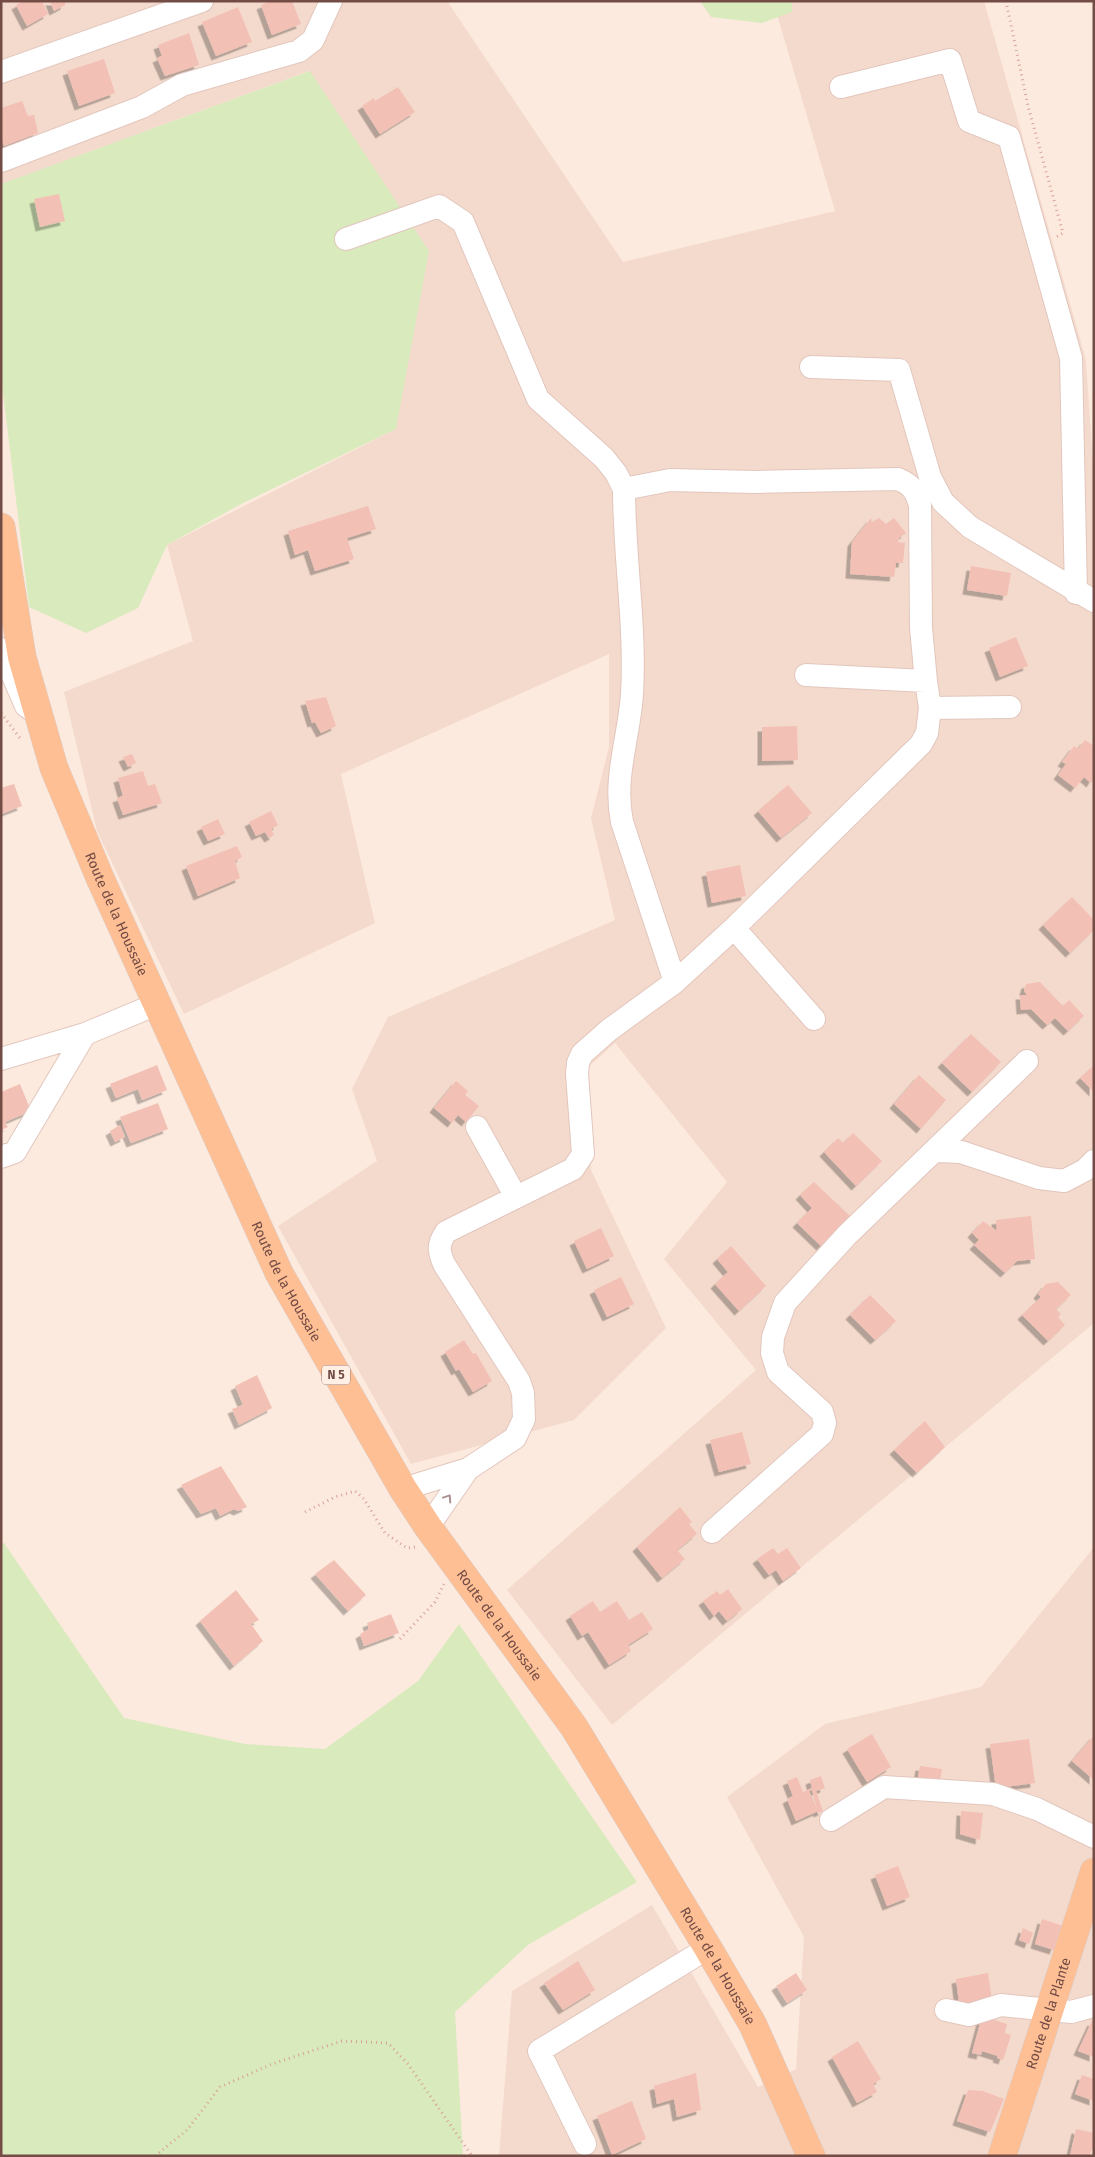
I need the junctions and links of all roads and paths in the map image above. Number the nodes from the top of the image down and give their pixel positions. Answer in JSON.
{"nodes":[{"id":1,"x":202,"y":1,"type":"edge"},
{"id":2,"x":331,"y":1,"type":"edge"},
{"id":3,"x":1006,"y":1,"type":"edge"},
{"id":4,"x":1,"y":72,"type":"edge"},
{"id":5,"x":841,"y":87,"type":"dead end"},
{"id":6,"x":1,"y":161,"type":"edge"},
{"id":7,"x":346,"y":239,"type":"dead end"},
{"id":8,"x":1040,"y":245,"type":"junction"},
{"id":9,"x":811,"y":367,"type":"dead end"},
{"id":10,"x":624,"y":490,"type":"junction"},
{"id":11,"x":1,"y":528,"type":"edge"},
{"id":12,"x":1085,"y":597,"type":"edge"},
{"id":13,"x":1,"y":649,"type":"edge"},
{"id":14,"x":806,"y":674,"type":"dead end"},
{"id":15,"x":926,"y":681,"type":"junction"},
{"id":16,"x":1010,"y":707,"type":"dead end"},
{"id":17,"x":930,"y":708,"type":"junction"},
{"id":18,"x":37,"y":712,"type":"junction"},
{"id":19,"x":734,"y":928,"type":"junction"},
{"id":20,"x":675,"y":982,"type":"junction"},
{"id":21,"x":157,"y":1004,"type":"junction"},
{"id":22,"x":814,"y":1019,"type":"dead end"},
{"id":23,"x":85,"y":1034,"type":"junction"},
{"id":24,"x":1,"y":1059,"type":"edge"},
{"id":25,"x":1027,"y":1061,"type":"dead end"},
{"id":26,"x":477,"y":1127,"type":"dead end"},
{"id":27,"x":937,"y":1151,"type":"junction"},
{"id":28,"x":1,"y":1157,"type":"edge"},
{"id":29,"x":1094,"y":1161,"type":"edge"},
{"id":30,"x":516,"y":1197,"type":"junction"},
{"id":31,"x":468,"y":1469,"type":"junction"},
{"id":32,"x":403,"y":1489,"type":"junction"},
{"id":33,"x":305,"y":1512,"type":"dead end"},
{"id":34,"x":712,"y":1532,"type":"dead end"},
{"id":35,"x":432,"y":1534,"type":"junction"},
{"id":36,"x":454,"y":1564,"type":"junction"},
{"id":37,"x":400,"y":1638,"type":"dead end"},
{"id":38,"x":831,"y":1820,"type":"dead end"},
{"id":39,"x":1094,"y":1837,"type":"edge"},
{"id":40,"x":1094,"y":1872,"type":"edge"},
{"id":41,"x":708,"y":1948,"type":"junction"},
{"id":42,"x":1094,"y":2006,"type":"edge"},
{"id":43,"x":946,"y":2010,"type":"dead end"},
{"id":44,"x":1048,"y":2010,"type":"junction"},
{"id":45,"x":585,"y":2144,"type":"dead end"},
{"id":46,"x":155,"y":2156,"type":"edge"},
{"id":47,"x":472,"y":2156,"type":"edge"},
{"id":48,"x":811,"y":2156,"type":"edge"},
{"id":49,"x":1002,"y":2156,"type":"edge"}],
"edges":[{"from":1,"to":4,"type":"street"},
{"from":2,"to":6,"type":"street"},
{"from":3,"to":8,"type":"path"},
{"from":5,"to":8,"type":"street"},
{"from":7,"to":10,"type":"street"},
{"from":8,"to":12,"type":"street"},
{"from":9,"to":12,"type":"street"},
{"from":10,"to":15,"type":"street"},
{"from":10,"to":20,"type":"street"},
{"from":11,"to":18,"type":"main road","name":"Route de la Houssaie","number":"N 5"},
{"from":13,"to":18,"type":"street"},
{"from":14,"to":15,"type":"street"},
{"from":15,"to":17,"type":"street"},
{"from":16,"to":17,"type":"street"},
{"from":17,"to":19,"type":"street"},
{"from":18,"to":21,"type":"main road","name":"Route de la Houssaie","number":"N 5"},
{"from":19,"to":20,"type":"street"},
{"from":19,"to":22,"type":"street"},
{"from":20,"to":30,"type":"street"},
{"from":21,"to":23,"type":"street"},
{"from":21,"to":32,"type":"main road","name":"Route de la Houssaie","number":"N 5"},
{"from":23,"to":24,"type":"street"},
{"from":23,"to":28,"type":"street"},
{"from":25,"to":27,"type":"street"},
{"from":26,"to":30,"type":"street"},
{"from":27,"to":29,"type":"street"},
{"from":27,"to":34,"type":"street"},
{"from":30,"to":31,"type":"street"},
{"from":31,"to":32,"type":"street"},
{"from":35,"to":31,"type":"street","one_way":true},
{"from":32,"to":35,"type":"main road","name":"Route de la Houssaie","number":"N 5"},
{"from":33,"to":35,"type":"path"},
{"from":35,"to":36,"type":"main road","name":"Route de la Houssaie","number":"N 5"},
{"from":36,"to":37,"type":"path"},
{"from":36,"to":41,"type":"main road","name":"Route de la Houssaie","number":"N 5"},
{"from":38,"to":39,"type":"street"},
{"from":40,"to":44,"type":"main road","name":"Route de la Plante"},
{"from":41,"to":45,"type":"street"},
{"from":41,"to":48,"type":"main road","name":"Route de la Houssaie","number":"N 5"},
{"from":42,"to":44,"type":"street"},
{"from":43,"to":44,"type":"street"},
{"from":44,"to":49,"type":"main road","name":"Route de la Plante"},
{"from":46,"to":47,"type":"path"}]}
